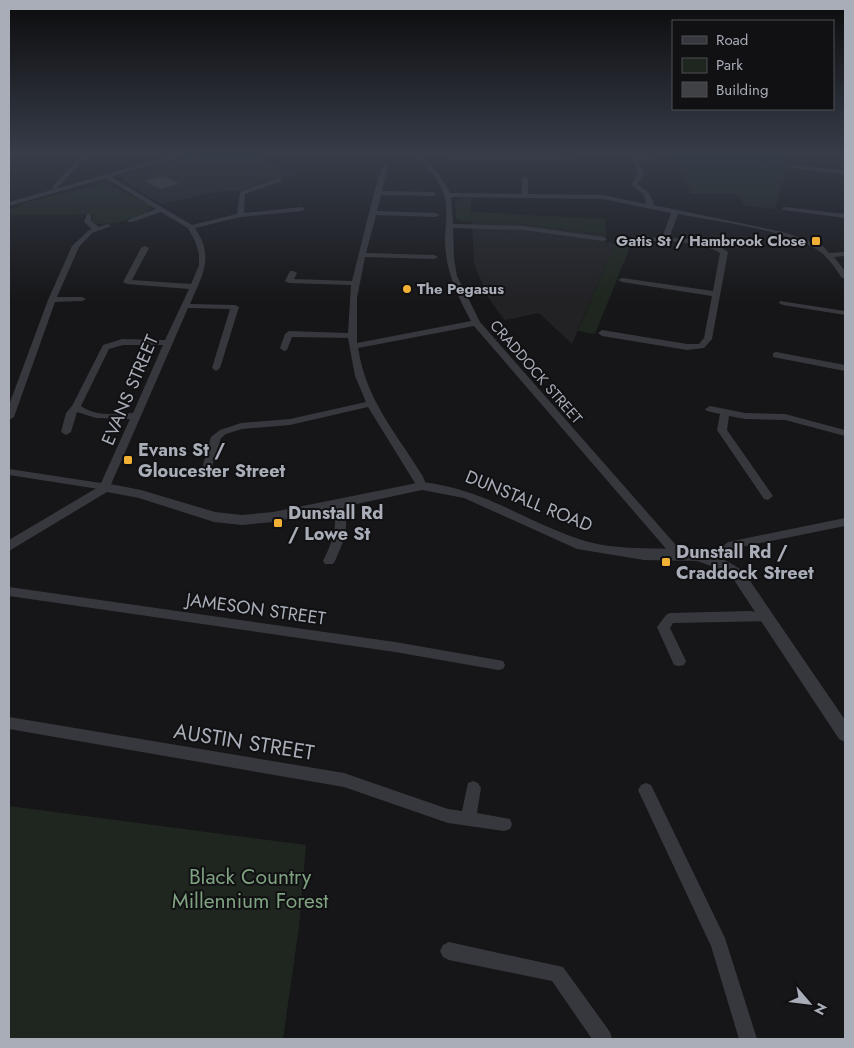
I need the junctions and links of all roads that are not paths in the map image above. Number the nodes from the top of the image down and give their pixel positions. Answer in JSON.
{"nodes":[{"id":1,"x":155,"y":204,"type":"edge"},
{"id":2,"x":241,"y":204,"type":"edge"},
{"id":3,"x":375,"y":204,"type":"edge"},
{"id":4,"x":448,"y":204,"type":"edge"},
{"id":5,"x":636,"y":204,"type":"edge"},
{"id":6,"x":648,"y":206,"type":"joint"},
{"id":7,"x":162,"y":208,"type":"junction"},
{"id":8,"x":785,"y":208,"type":"dead end"},
{"id":9,"x":302,"y":210,"type":"dead end"},
{"id":10,"x":675,"y":212,"type":"junction"},
{"id":11,"x":373,"y":213,"type":"junction"},
{"id":12,"x":89,"y":215,"type":"dead end"},
{"id":13,"x":436,"y":215,"type":"dead end"},
{"id":14,"x":240,"y":216,"type":"junction"},
{"id":15,"x":845,"y":216,"type":"edge"},
{"id":16,"x":130,"y":221,"type":"dead end"},
{"id":17,"x":108,"y":226,"type":"dead end"},
{"id":18,"x":451,"y":226,"type":"junction"},
{"id":19,"x":191,"y":227,"type":"junction"},
{"id":20,"x":97,"y":229,"type":"junction"},
{"id":21,"x":603,"y":239,"type":"dead end"},
{"id":22,"x":633,"y":239,"type":"dead end"},
{"id":23,"x":665,"y":240,"type":"junction"},
{"id":24,"x":145,"y":248,"type":"dead end"},
{"id":25,"x":845,"y":254,"type":"edge"},
{"id":26,"x":363,"y":255,"type":"junction"},
{"id":27,"x":828,"y":255,"type":"junction"},
{"id":28,"x":434,"y":257,"type":"dead end"},
{"id":29,"x":293,"y":273,"type":"dead end"},
{"id":30,"x":845,"y":276,"type":"edge"},
{"id":31,"x":622,"y":280,"type":"dead end"},
{"id":32,"x":355,"y":284,"type":"junction"},
{"id":33,"x":194,"y":286,"type":"junction"},
{"id":34,"x":717,"y":294,"type":"junction"},
{"id":35,"x":83,"y":298,"type":"dead end"},
{"id":36,"x":52,"y":300,"type":"junction"},
{"id":37,"x":783,"y":303,"type":"dead end"},
{"id":38,"x":184,"y":306,"type":"junction"},
{"id":39,"x":845,"y":313,"type":"edge"},
{"id":40,"x":476,"y":323,"type":"junction"},
{"id":41,"x":602,"y":333,"type":"dead end"},
{"id":42,"x":352,"y":336,"type":"junction"},
{"id":43,"x":625,"y":336,"type":"junction"},
{"id":44,"x":167,"y":343,"type":"junction"},
{"id":45,"x":354,"y":346,"type":"junction"},
{"id":46,"x":621,"y":346,"type":"dead end"},
{"id":47,"x":284,"y":348,"type":"dead end"},
{"id":48,"x":776,"y":355,"type":"dead end"},
{"id":49,"x":216,"y":368,"type":"dead end"},
{"id":50,"x":845,"y":368,"type":"edge"},
{"id":51,"x":371,"y":404,"type":"junction"},
{"id":52,"x":76,"y":407,"type":"junction"},
{"id":53,"x":710,"y":409,"type":"dead end"},
{"id":54,"x":725,"y":413,"type":"junction"},
{"id":55,"x":137,"y":416,"type":"junction"},
{"id":56,"x":9,"y":417,"type":"edge"},
{"id":57,"x":66,"y":432,"type":"dead end"},
{"id":58,"x":845,"y":433,"type":"edge"},
{"id":59,"x":208,"y":465,"type":"dead end"},
{"id":60,"x":9,"y":472,"type":"edge"},
{"id":61,"x":422,"y":486,"type":"junction"},
{"id":62,"x":105,"y":487,"type":"junction"},
{"id":63,"x":768,"y":496,"type":"dead end"},
{"id":64,"x":338,"y":505,"type":"junction"},
{"id":65,"x":845,"y":522,"type":"edge"},
{"id":66,"x":9,"y":546,"type":"edge"},
{"id":67,"x":678,"y":555,"type":"junction"},
{"id":68,"x":712,"y":560,"type":"junction"},
{"id":69,"x":329,"y":561,"type":"dead end"},
{"id":70,"x":9,"y":591,"type":"edge"},
{"id":71,"x":768,"y":618,"type":"junction"},
{"id":72,"x":679,"y":661,"type":"dead end"},
{"id":73,"x":498,"y":665,"type":"dead end"},
{"id":74,"x":9,"y":723,"type":"edge"},
{"id":75,"x":845,"y":734,"type":"edge"},
{"id":76,"x":473,"y":788,"type":"dead end"},
{"id":77,"x":646,"y":790,"type":"dead end"},
{"id":78,"x":468,"y":819,"type":"junction"},
{"id":79,"x":504,"y":824,"type":"dead end"},
{"id":80,"x":448,"y":951,"type":"dead end"},
{"id":81,"x":603,"y":1039,"type":"edge"},
{"id":82,"x":748,"y":1039,"type":"edge"}],
"edges":[{"from":1,"to":7,"type":"street","name":"EVANS STREET"},
{"from":2,"to":14,"type":"street"},
{"from":3,"to":11,"type":"street"},
{"from":4,"to":18,"type":"street","name":"CRADDOCK STREET"},
{"from":5,"to":6,"type":"street"},
{"from":6,"to":10,"type":"street"},
{"from":7,"to":16,"type":"street"},
{"from":7,"to":19,"type":"street","name":"EVANS STREET"},
{"from":8,"to":15,"type":"street"},
{"from":9,"to":14,"type":"street"},
{"from":10,"to":23,"type":"street"},
{"from":10,"to":27,"type":"street"},
{"from":11,"to":13,"type":"street"},
{"from":11,"to":26,"type":"street"},
{"from":12,"to":20,"type":"street"},
{"from":14,"to":19,"type":"street"},
{"from":17,"to":20,"type":"street"},
{"from":18,"to":21,"type":"street"},
{"from":18,"to":40,"type":"street","name":"CRADDOCK STREET"},
{"from":19,"to":33,"type":"street","name":"EVANS STREET"},
{"from":20,"to":36,"type":"street"},
{"from":22,"to":23,"type":"street"},
{"from":23,"to":34,"type":"street"},
{"from":24,"to":33,"type":"street"},
{"from":25,"to":27,"type":"street"},
{"from":26,"to":28,"type":"street"},
{"from":26,"to":32,"type":"street"},
{"from":27,"to":30,"type":"street"},
{"from":29,"to":32,"type":"street"},
{"from":31,"to":34,"type":"street"},
{"from":32,"to":42,"type":"street"},
{"from":33,"to":38,"type":"street","name":"EVANS STREET"},
{"from":34,"to":43,"type":"street"},
{"from":35,"to":36,"type":"street"},
{"from":36,"to":56,"type":"street"},
{"from":37,"to":39,"type":"street"},
{"from":38,"to":44,"type":"street","name":"EVANS STREET"},
{"from":38,"to":49,"type":"street"},
{"from":40,"to":45,"type":"street"},
{"from":40,"to":67,"type":"street","name":"CRADDOCK STREET"},
{"from":41,"to":43,"type":"street"},
{"from":42,"to":45,"type":"street"},
{"from":42,"to":47,"type":"street"},
{"from":43,"to":46,"type":"street"},
{"from":44,"to":52,"type":"street"},
{"from":44,"to":55,"type":"street","name":"EVANS STREET"},
{"from":45,"to":51,"type":"street"},
{"from":48,"to":50,"type":"street"},
{"from":51,"to":59,"type":"street"},
{"from":51,"to":61,"type":"street"},
{"from":52,"to":55,"type":"street"},
{"from":52,"to":57,"type":"street"},
{"from":53,"to":54,"type":"street"},
{"from":54,"to":58,"type":"street"},
{"from":54,"to":63,"type":"street"},
{"from":55,"to":62,"type":"street","name":"EVANS STREET"},
{"from":60,"to":62,"type":"street"},
{"from":61,"to":64,"type":"street","name":"DUNSTALL ROAD"},
{"from":61,"to":67,"type":"street","name":"DUNSTALL ROAD"},
{"from":62,"to":64,"type":"street","name":"DUNSTALL ROAD"},
{"from":62,"to":66,"type":"street"},
{"from":64,"to":69,"type":"street"},
{"from":65,"to":68,"type":"street"},
{"from":67,"to":68,"type":"street","name":"DUNSTALL ROAD"},
{"from":68,"to":71,"type":"street"},
{"from":70,"to":73,"type":"street","name":"JAMESON STREET"},
{"from":71,"to":72,"type":"street"},
{"from":71,"to":75,"type":"street"},
{"from":74,"to":78,"type":"street","name":"AUSTIN STREET"},
{"from":76,"to":78,"type":"street"},
{"from":77,"to":82,"type":"street"},
{"from":78,"to":79,"type":"street","name":"AUSTIN STREET"},
{"from":80,"to":81,"type":"street"}]}
